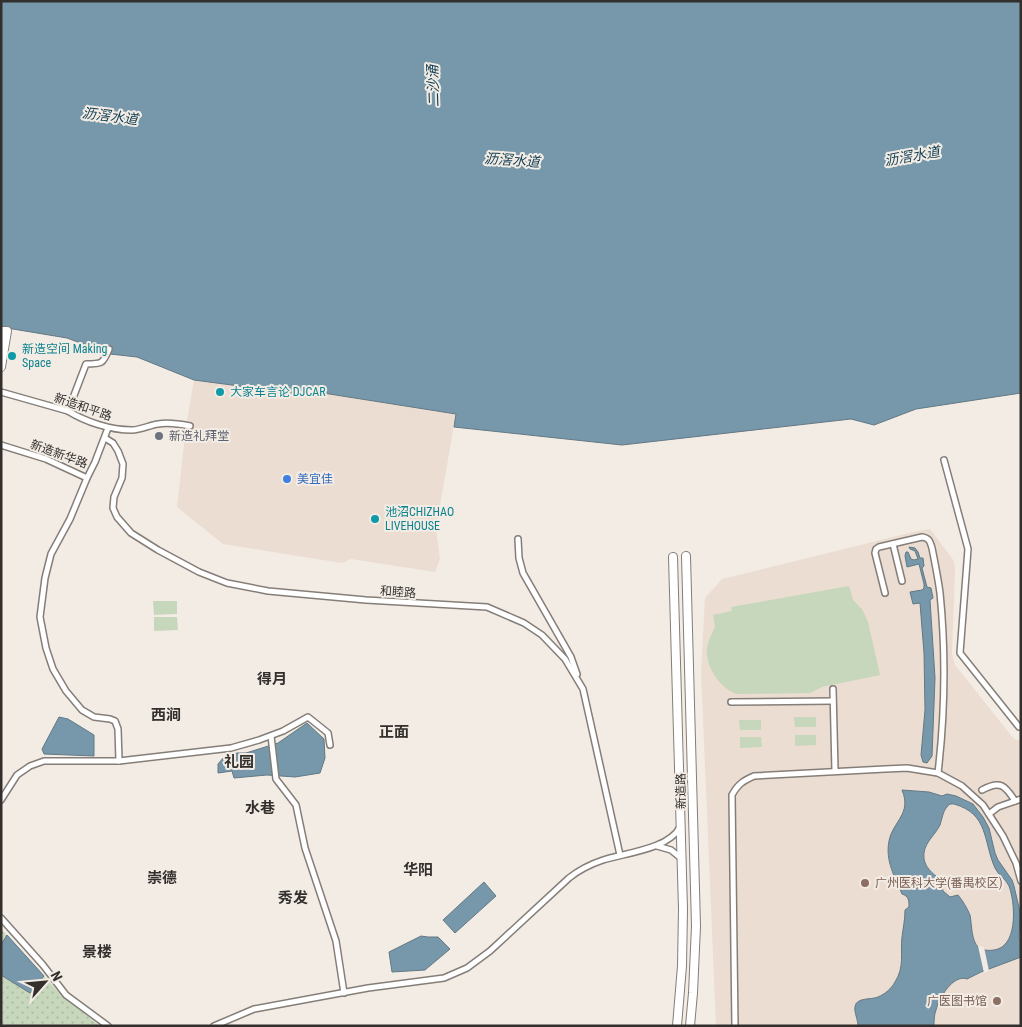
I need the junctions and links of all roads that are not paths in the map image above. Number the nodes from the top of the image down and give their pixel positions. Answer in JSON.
{"nodes":[{"id":1,"x":4,"y":331,"type":"edge"},
{"id":2,"x":109,"y":349,"type":"dead end"},
{"id":3,"x":1,"y":367,"type":"edge"},
{"id":4,"x":1,"y":392,"type":"edge"},
{"id":5,"x":68,"y":411,"type":"junction"},
{"id":6,"x":190,"y":426,"type":"dead end"},
{"id":7,"x":108,"y":428,"type":"junction"},
{"id":8,"x":105,"y":438,"type":"junction"},
{"id":9,"x":1,"y":445,"type":"edge"},
{"id":10,"x":944,"y":460,"type":"dead end"},
{"id":11,"x":87,"y":478,"type":"junction"},
{"id":12,"x":518,"y":539,"type":"dead end"},
{"id":13,"x":893,"y":544,"type":"junction"},
{"id":14,"x":686,"y":556,"type":"dead end"},
{"id":15,"x":674,"y":557,"type":"dead end"},
{"id":16,"x":902,"y":581,"type":"dead end"},
{"id":17,"x":885,"y":593,"type":"dead end"},
{"id":18,"x":583,"y":689,"type":"junction"},
{"id":19,"x":833,"y":689,"type":"dead end"},
{"id":20,"x":833,"y":701,"type":"junction"},
{"id":21,"x":731,"y":702,"type":"dead end"},
{"id":22,"x":1021,"y":727,"type":"edge"},
{"id":23,"x":271,"y":736,"type":"junction"},
{"id":24,"x":330,"y":745,"type":"dead end"},
{"id":25,"x":119,"y":761,"type":"junction"},
{"id":26,"x":835,"y":771,"type":"junction"},
{"id":27,"x":938,"y":773,"type":"junction"},
{"id":28,"x":982,"y":790,"type":"dead end"},
{"id":29,"x":1,"y":800,"type":"edge"},
{"id":30,"x":1018,"y":800,"type":"edge"},
{"id":31,"x":989,"y":814,"type":"junction"},
{"id":32,"x":681,"y":826,"type":"junction"},
{"id":33,"x":654,"y":846,"type":"junction"},
{"id":34,"x":620,"y":855,"type":"junction"},
{"id":35,"x":682,"y":859,"type":"junction"},
{"id":36,"x":1021,"y":880,"type":"edge"},
{"id":37,"x":1,"y":918,"type":"edge"},
{"id":38,"x":344,"y":993,"type":"junction"},
{"id":39,"x":108,"y":1026,"type":"edge"},
{"id":40,"x":214,"y":1026,"type":"edge"},
{"id":41,"x":677,"y":1026,"type":"edge"},
{"id":42,"x":690,"y":1026,"type":"edge"},
{"id":43,"x":735,"y":1026,"type":"edge"}],
"edges":[{"from":1,"to":3,"type":"main road"},
{"from":2,"to":5,"type":"street"},
{"from":4,"to":5,"type":"street","name":"新造和平路"},
{"from":5,"to":7,"type":"street","name":"新造和平路"},
{"from":6,"to":7,"type":"street","name":"新造和平路"},
{"from":7,"to":8,"type":"street","name":"新造新华路"},
{"from":8,"to":11,"type":"street","name":"新造新华路"},
{"from":8,"to":18,"type":"street","name":"和睦路"},
{"from":9,"to":11,"type":"street","name":"新造新华路"},
{"from":10,"to":22,"type":"street"},
{"from":11,"to":25,"type":"street"},
{"from":12,"to":18,"type":"street"},
{"from":13,"to":16,"type":"street"},
{"from":13,"to":17,"type":"street"},
{"from":13,"to":27,"type":"street"},
{"from":14,"to":42,"type":"main road","name":"新造路"},
{"from":15,"to":32,"type":"main road","name":"新造路"},
{"from":18,"to":34,"type":"street","name":"和睦路"},
{"from":19,"to":20,"type":"street"},
{"from":20,"to":21,"type":"street"},
{"from":20,"to":26,"type":"street"},
{"from":23,"to":24,"type":"street"},
{"from":23,"to":25,"type":"street"},
{"from":23,"to":38,"type":"street"},
{"from":25,"to":29,"type":"street"},
{"from":26,"to":27,"type":"street"},
{"from":26,"to":43,"type":"street"},
{"from":27,"to":31,"type":"street"},
{"from":28,"to":30,"type":"street"},
{"from":30,"to":31,"type":"street"},
{"from":31,"to":36,"type":"street"},
{"from":32,"to":33,"type":"street"},
{"from":32,"to":35,"type":"main road","name":"新造路"},
{"from":33,"to":34,"type":"street"},
{"from":33,"to":35,"type":"street"},
{"from":34,"to":38,"type":"street"},
{"from":35,"to":41,"type":"main road","name":"新造路"},
{"from":37,"to":39,"type":"street"},
{"from":38,"to":40,"type":"street"}]}
